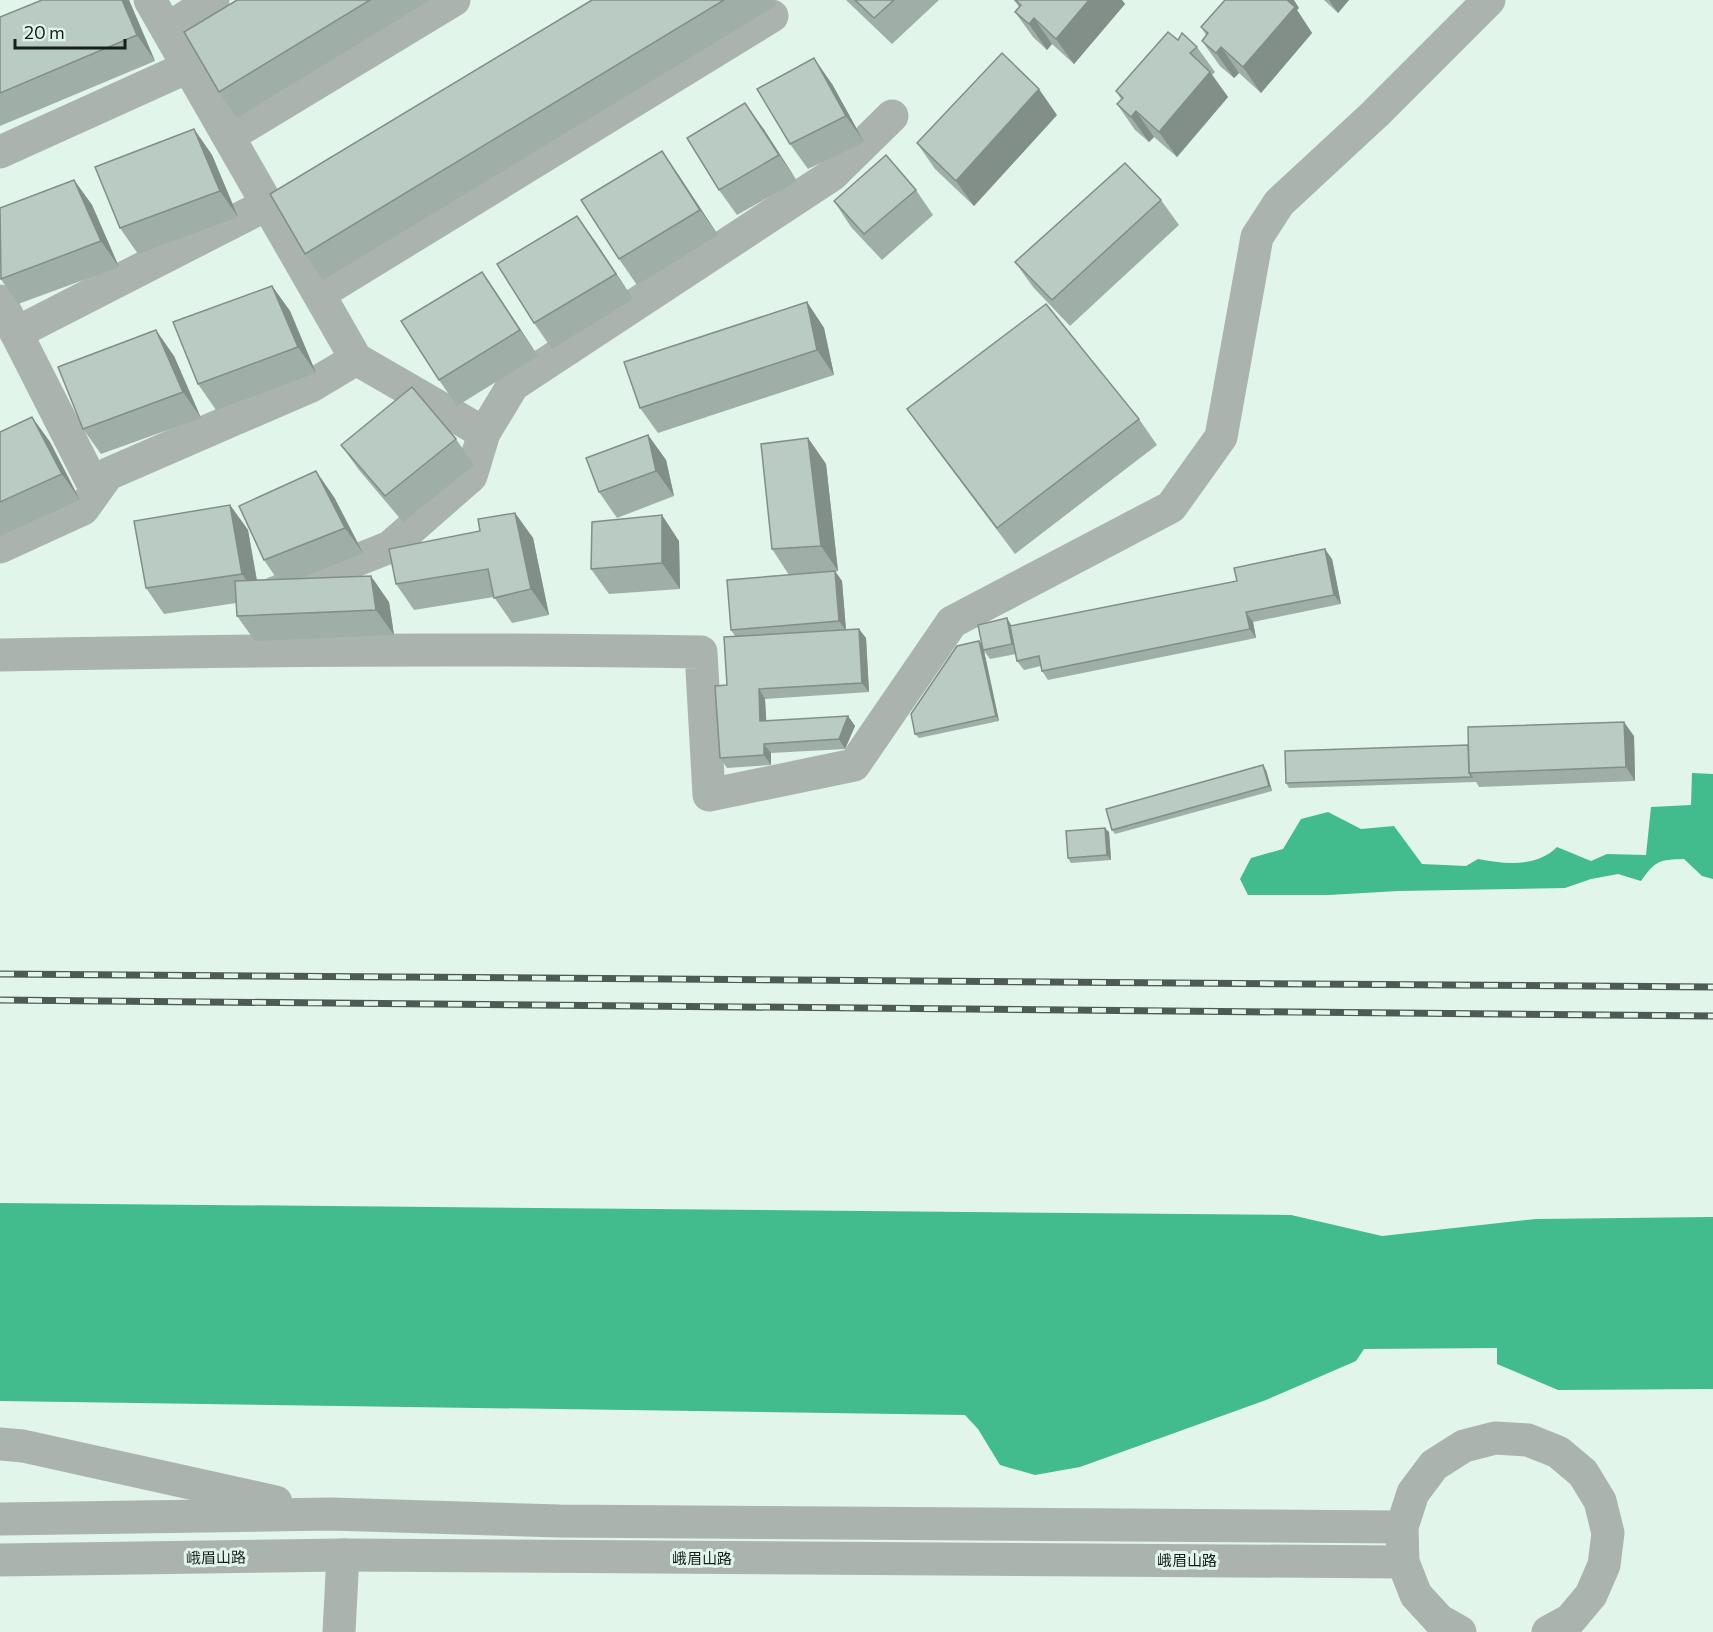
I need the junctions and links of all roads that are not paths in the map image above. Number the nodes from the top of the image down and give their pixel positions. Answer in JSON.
{"nodes":[{"id":1,"x":150,"y":0,"type":"edge"},
{"id":2,"x":213,"y":0,"type":"edge"},
{"id":3,"x":454,"y":0,"type":"edge"},
{"id":4,"x":1489,"y":0,"type":"edge"},
{"id":5,"x":772,"y":16,"type":"dead end"},
{"id":6,"x":167,"y":29,"type":"junction"},
{"id":7,"x":188,"y":67,"type":"junction"},
{"id":8,"x":892,"y":116,"type":"dead end"},
{"id":9,"x":229,"y":136,"type":"junction"},
{"id":10,"x":0,"y":152,"type":"edge"},
{"id":11,"x":268,"y":204,"type":"junction"},
{"id":12,"x":319,"y":294,"type":"junction"},
{"id":13,"x":0,"y":301,"type":"edge"},
{"id":14,"x":13,"y":344,"type":"edge"},
{"id":15,"x":356,"y":359,"type":"junction"},
{"id":16,"x":484,"y":434,"type":"junction"},
{"id":17,"x":96,"y":490,"type":"junction"},
{"id":18,"x":0,"y":547,"type":"edge"},
{"id":19,"x":274,"y":593,"type":"edge"},
{"id":20,"x":0,"y":655,"type":"edge"},
{"id":21,"x":0,"y":1444,"type":"edge"},
{"id":22,"x":331,"y":1514,"type":"junction"},
{"id":23,"x":0,"y":1519,"type":"edge"},
{"id":24,"x":1402,"y":1527,"type":"junction"},
{"id":25,"x":343,"y":1556,"type":"junction"},
{"id":26,"x":0,"y":1560,"type":"edge"},
{"id":27,"x":1403,"y":1562,"type":"junction"},
{"id":28,"x":339,"y":1632,"type":"edge"},
{"id":29,"x":1460,"y":1632,"type":"edge"},
{"id":30,"x":1548,"y":1632,"type":"edge"}],
"edges":[{"from":1,"to":6,"type":"street"},
{"from":2,"to":6,"type":"street"},
{"from":3,"to":9,"type":"street"},
{"from":4,"to":20,"type":"street"},
{"from":5,"to":12,"type":"street"},
{"from":6,"to":7,"type":"street"},
{"from":7,"to":9,"type":"street"},
{"from":7,"to":10,"type":"street"},
{"from":8,"to":16,"type":"street"},
{"from":9,"to":11,"type":"street"},
{"from":11,"to":12,"type":"street"},
{"from":11,"to":14,"type":"street"},
{"from":12,"to":15,"type":"street"},
{"from":13,"to":14,"type":"street"},
{"from":14,"to":17,"type":"street"},
{"from":15,"to":16,"type":"street"},
{"from":15,"to":17,"type":"street"},
{"from":16,"to":19,"type":"street"},
{"from":17,"to":18,"type":"street"},
{"from":21,"to":22,"type":"street"},
{"from":22,"to":23,"type":"street"},
{"from":22,"to":24,"type":"street"},
{"from":24,"to":27,"type":"street"},
{"from":24,"to":30,"type":"street"},
{"from":25,"to":26,"type":"street","name":"峨眉山路"},
{"from":25,"to":27,"type":"street","name":"峨眉山路"},
{"from":25,"to":28,"type":"street"},
{"from":27,"to":29,"type":"street"}]}
